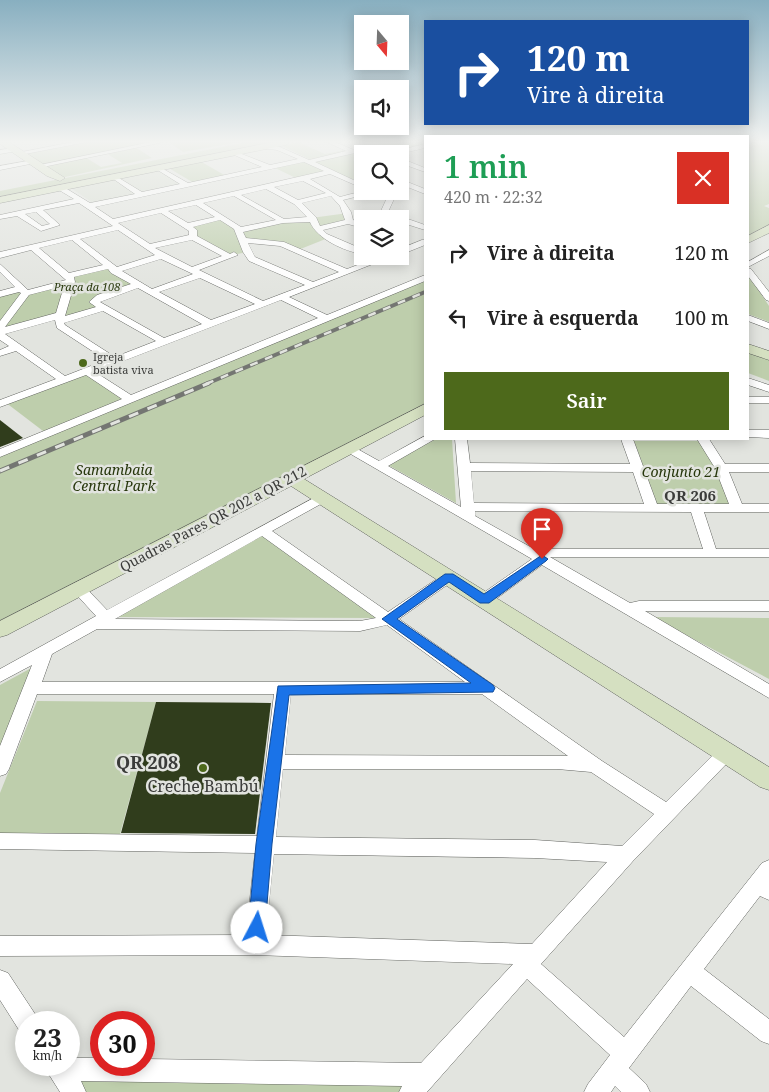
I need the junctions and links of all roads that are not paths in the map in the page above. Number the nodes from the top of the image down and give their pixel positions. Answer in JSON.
{"nodes":[{"id":1,"x":19,"y":193,"type":"edge"},
{"id":2,"x":72,"y":193,"type":"edge"},
{"id":3,"x":146,"y":193,"type":"edge"},
{"id":4,"x":237,"y":193,"type":"edge"},
{"id":5,"x":279,"y":193,"type":"edge"},
{"id":6,"x":140,"y":194,"type":"joint"},
{"id":7,"x":233,"y":194,"type":"junction"},
{"id":8,"x":332,"y":194,"type":"joint"},
{"id":9,"x":354,"y":195,"type":"edge"},
{"id":10,"x":340,"y":199,"type":"junction"},
{"id":11,"x":0,"y":200,"type":"edge"},
{"id":12,"x":196,"y":202,"type":"junction"},
{"id":13,"x":297,"y":202,"type":"junction"},
{"id":14,"x":84,"y":203,"type":"junction"},
{"id":15,"x":37,"y":209,"type":"junction"},
{"id":16,"x":161,"y":210,"type":"junction"},
{"id":17,"x":18,"y":213,"type":"junction"},
{"id":18,"x":0,"y":217,"type":"edge"},
{"id":19,"x":221,"y":218,"type":"junction"},
{"id":20,"x":313,"y":219,"type":"junction"},
{"id":21,"x":283,"y":221,"type":"junction"},
{"id":22,"x":349,"y":221,"type":"junction"},
{"id":23,"x":111,"y":222,"type":"junction"},
{"id":24,"x":409,"y":222,"type":"edge"},
{"id":25,"x":354,"y":223,"type":"edge"},
{"id":26,"x":186,"y":226,"type":"junction"},
{"id":27,"x":119,"y":227,"type":"junction"},
{"id":28,"x":424,"y":228,"type":"edge"},
{"id":29,"x":769,"y":228,"type":"edge"},
{"id":30,"x":317,"y":229,"type":"junction"},
{"id":31,"x":240,"y":230,"type":"junction"},
{"id":32,"x":73,"y":237,"type":"junction"},
{"id":33,"x":193,"y":237,"type":"junction"},
{"id":34,"x":749,"y":239,"type":"edge"},
{"id":35,"x":243,"y":240,"type":"junction"},
{"id":36,"x":320,"y":241,"type":"junction"},
{"id":37,"x":421,"y":244,"type":"edge"},
{"id":38,"x":32,"y":247,"type":"junction"},
{"id":39,"x":147,"y":247,"type":"junction"},
{"id":40,"x":409,"y":249,"type":"edge"},
{"id":41,"x":298,"y":250,"type":"junction"},
{"id":42,"x":354,"y":250,"type":"edge"},
{"id":43,"x":247,"y":252,"type":"junction"},
{"id":44,"x":769,"y":253,"type":"edge"},
{"id":45,"x":0,"y":255,"type":"edge"},
{"id":46,"x":162,"y":256,"type":"junction"},
{"id":47,"x":228,"y":256,"type":"junction"},
{"id":48,"x":751,"y":261,"type":"edge"},
{"id":49,"x":769,"y":263,"type":"edge"},
{"id":50,"x":363,"y":265,"type":"edge"},
{"id":51,"x":0,"y":267,"type":"edge"},
{"id":52,"x":112,"y":268,"type":"junction"},
{"id":53,"x":192,"y":270,"type":"junction"},
{"id":54,"x":749,"y":271,"type":"edge"},
{"id":55,"x":347,"y":272,"type":"junction"},
{"id":56,"x":202,"y":274,"type":"junction"},
{"id":57,"x":424,"y":278,"type":"edge"},
{"id":58,"x":70,"y":279,"type":"junction"},
{"id":59,"x":758,"y":282,"type":"junction"},
{"id":60,"x":769,"y":282,"type":"edge"},
{"id":61,"x":138,"y":285,"type":"junction"},
{"id":62,"x":312,"y":285,"type":"junction"},
{"id":63,"x":24,"y":291,"type":"junction"},
{"id":64,"x":150,"y":292,"type":"junction"},
{"id":65,"x":0,"y":294,"type":"edge"},
{"id":66,"x":281,"y":297,"type":"junction"},
{"id":67,"x":769,"y":298,"type":"edge"},
{"id":68,"x":263,"y":304,"type":"junction"},
{"id":69,"x":104,"y":308,"type":"junction"},
{"id":70,"x":60,"y":318,"type":"junction"},
{"id":71,"x":749,"y":318,"type":"edge"},
{"id":72,"x":327,"y":319,"type":"junction"},
{"id":73,"x":210,"y":324,"type":"junction"},
{"id":74,"x":769,"y":326,"type":"edge"},
{"id":75,"x":0,"y":332,"type":"edge"},
{"id":76,"x":164,"y":342,"type":"junction"},
{"id":77,"x":17,"y":347,"type":"junction"},
{"id":78,"x":749,"y":348,"type":"edge"},
{"id":79,"x":0,"y":353,"type":"edge"},
{"id":80,"x":769,"y":356,"type":"edge"},
{"id":81,"x":114,"y":361,"type":"junction"},
{"id":82,"x":86,"y":372,"type":"junction"},
{"id":83,"x":64,"y":380,"type":"junction"},
{"id":84,"x":749,"y":381,"type":"edge"},
{"id":85,"x":769,"y":389,"type":"edge"},
{"id":86,"x":131,"y":400,"type":"junction"},
{"id":87,"x":749,"y":400,"type":"edge"},
{"id":88,"x":769,"y":400,"type":"edge"},
{"id":89,"x":2,"y":402,"type":"edge"},
{"id":90,"x":424,"y":410,"type":"edge"},
{"id":91,"x":749,"y":434,"type":"edge"},
{"id":92,"x":769,"y":434,"type":"edge"},
{"id":93,"x":428,"y":440,"type":"edge"},
{"id":94,"x":461,"y":440,"type":"edge"},
{"id":95,"x":626,"y":440,"type":"edge"},
{"id":96,"x":704,"y":440,"type":"edge"},
{"id":97,"x":348,"y":448,"type":"junction"},
{"id":98,"x":0,"y":453,"type":"edge"},
{"id":99,"x":379,"y":466,"type":"junction"},
{"id":100,"x":463,"y":467,"type":"junction"},
{"id":101,"x":637,"y":468,"type":"junction"},
{"id":102,"x":721,"y":468,"type":"junction"},
{"id":103,"x":769,"y":468,"type":"edge"},
{"id":104,"x":291,"y":478,"type":"junction"},
{"id":105,"x":323,"y":497,"type":"junction"},
{"id":106,"x":652,"y":508,"type":"junction"},
{"id":107,"x":696,"y":508,"type":"junction"},
{"id":108,"x":737,"y":508,"type":"junction"},
{"id":109,"x":769,"y":508,"type":"edge"},
{"id":110,"x":468,"y":512,"type":"junction"},
{"id":111,"x":264,"y":531,"type":"junction"},
{"id":112,"x":711,"y":553,"type":"junction"},
{"id":113,"x":769,"y":553,"type":"edge"},
{"id":114,"x":537,"y":556,"type":"junction"},
{"id":115,"x":449,"y":577,"type":"junction"},
{"id":116,"x":79,"y":590,"type":"junction"},
{"id":117,"x":484,"y":600,"type":"junction"},
{"id":118,"x":769,"y":606,"type":"edge"},
{"id":119,"x":628,"y":608,"type":"junction"},
{"id":120,"x":388,"y":619,"type":"junction"},
{"id":121,"x":101,"y":621,"type":"junction"},
{"id":122,"x":0,"y":630,"type":"edge"},
{"id":123,"x":46,"y":650,"type":"junction"},
{"id":124,"x":0,"y":676,"type":"edge"},
{"id":125,"x":32,"y":688,"type":"junction"},
{"id":126,"x":488,"y":688,"type":"junction"},
{"id":127,"x":283,"y":690,"type":"junction"},
{"id":128,"x":769,"y":692,"type":"edge"},
{"id":129,"x":726,"y":753,"type":"junction"},
{"id":130,"x":276,"y":762,"type":"junction"},
{"id":131,"x":596,"y":766,"type":"junction"},
{"id":132,"x":0,"y":769,"type":"edge"},
{"id":133,"x":769,"y":780,"type":"edge"},
{"id":134,"x":668,"y":812,"type":"junction"},
{"id":135,"x":0,"y":841,"type":"edge"},
{"id":136,"x":264,"y":844,"type":"junction"},
{"id":137,"x":626,"y":855,"type":"junction"},
{"id":138,"x":765,"y":881,"type":"edge"},
{"id":139,"x":255,"y":945,"type":"junction"},
{"id":140,"x":0,"y":946,"type":"edge"},
{"id":141,"x":531,"y":959,"type":"junction"},
{"id":142,"x":688,"y":971,"type":"junction"},
{"id":143,"x":0,"y":981,"type":"edge"},
{"id":144,"x":20,"y":1011,"type":"edge"},
{"id":145,"x":769,"y":1033,"type":"edge"},
{"id":146,"x":619,"y":1061,"type":"junction"},
{"id":147,"x":80,"y":1067,"type":"edge"},
{"id":148,"x":426,"y":1075,"type":"junction"},
{"id":149,"x":63,"y":1076,"type":"edge"},
{"id":150,"x":74,"y":1092,"type":"edge"},
{"id":151,"x":410,"y":1092,"type":"edge"},
{"id":152,"x":596,"y":1092,"type":"edge"},
{"id":153,"x":638,"y":1092,"type":"edge"}],
"edges":[{"from":1,"to":11,"type":"street"},
{"from":2,"to":14,"type":"street"},
{"from":3,"to":6,"type":"street"},
{"from":4,"to":7,"type":"street"},
{"from":5,"to":13,"type":"street"},
{"from":6,"to":14,"type":"street"},
{"from":7,"to":12,"type":"street"},
{"from":7,"to":21,"type":"street"},
{"from":8,"to":10,"type":"street"},
{"from":8,"to":13,"type":"street"},
{"from":9,"to":10,"type":"street"},
{"from":10,"to":22,"type":"street"},
{"from":12,"to":16,"type":"street"},
{"from":12,"to":19,"type":"street"},
{"from":13,"to":20,"type":"street"},
{"from":14,"to":15,"type":"street"},
{"from":14,"to":23,"type":"street"},
{"from":15,"to":17,"type":"street"},
{"from":15,"to":17,"type":"street"},
{"from":16,"to":23,"type":"street"},
{"from":16,"to":26,"type":"street"},
{"from":17,"to":18,"type":"street"},
{"from":19,"to":26,"type":"street"},
{"from":19,"to":31,"type":"street"},
{"from":20,"to":21,"type":"street"},
{"from":20,"to":30,"type":"street"},
{"from":21,"to":31,"type":"street"},
{"from":22,"to":25,"type":"street"},
{"from":22,"to":30,"type":"street"},
{"from":23,"to":27,"type":"street"},
{"from":24,"to":28,"type":"street"},
{"from":26,"to":33,"type":"street"},
{"from":27,"to":32,"type":"street"},
{"from":27,"to":39,"type":"street"},
{"from":29,"to":34,"type":"street"},
{"from":30,"to":36,"type":"street"},
{"from":31,"to":35,"type":"street"},
{"from":32,"to":38,"type":"street"},
{"from":32,"to":52,"type":"street"},
{"from":33,"to":39,"type":"street"},
{"from":33,"to":47,"type":"street"},
{"from":35,"to":41,"type":"street"},
{"from":35,"to":43,"type":"street"},
{"from":36,"to":41,"type":"street"},
{"from":36,"to":42,"type":"street"},
{"from":37,"to":40,"type":"street"},
{"from":38,"to":45,"type":"street"},
{"from":38,"to":58,"type":"street"},
{"from":39,"to":46,"type":"street"},
{"from":41,"to":55,"type":"street"},
{"from":43,"to":47,"type":"street"},
{"from":43,"to":62,"type":"street"},
{"from":44,"to":48,"type":"street"},
{"from":46,"to":52,"type":"street"},
{"from":46,"to":53,"type":"street"},
{"from":47,"to":53,"type":"street"},
{"from":48,"to":49,"type":"street"},
{"from":50,"to":55,"type":"street"},
{"from":51,"to":63,"type":"street"},
{"from":52,"to":58,"type":"street"},
{"from":52,"to":61,"type":"street"},
{"from":53,"to":56,"type":"street"},
{"from":54,"to":59,"type":"street"},
{"from":55,"to":62,"type":"street"},
{"from":56,"to":64,"type":"street"},
{"from":56,"to":68,"type":"street"},
{"from":57,"to":72,"type":"street"},
{"from":58,"to":63,"type":"street"},
{"from":58,"to":70,"type":"street"},
{"from":59,"to":60,"type":"street"},
{"from":59,"to":67,"type":"street"},
{"from":61,"to":64,"type":"street"},
{"from":61,"to":69,"type":"street"},
{"from":62,"to":66,"type":"street"},
{"from":63,"to":65,"type":"street"},
{"from":63,"to":75,"type":"street"},
{"from":64,"to":73,"type":"street"},
{"from":66,"to":68,"type":"street"},
{"from":66,"to":72,"type":"street"},
{"from":68,"to":73,"type":"street"},
{"from":69,"to":70,"type":"street"},
{"from":69,"to":76,"type":"street"},
{"from":70,"to":75,"type":"street"},
{"from":70,"to":81,"type":"street"},
{"from":71,"to":74,"type":"street"},
{"from":72,"to":86,"type":"street"},
{"from":73,"to":76,"type":"street"},
{"from":75,"to":77,"type":"street"},
{"from":76,"to":81,"type":"street"},
{"from":77,"to":79,"type":"street"},
{"from":77,"to":83,"type":"street"},
{"from":78,"to":80,"type":"street"},
{"from":81,"to":82,"type":"street"},
{"from":82,"to":83,"type":"street"},
{"from":82,"to":86,"type":"street"},
{"from":83,"to":89,"type":"street"},
{"from":84,"to":85,"type":"street"},
{"from":86,"to":98,"type":"street"},
{"from":87,"to":88,"type":"street"},
{"from":90,"to":97,"type":"street","name":"Quadras Pares QR 202 a QR 212"},
{"from":91,"to":92,"type":"street"},
{"from":93,"to":99,"type":"street"},
{"from":94,"to":100,"type":"street"},
{"from":95,"to":101,"type":"street"},
{"from":96,"to":102,"type":"street"},
{"from":97,"to":99,"type":"street"},
{"from":97,"to":104,"type":"street","name":"Quadras Pares QR 202 a QR 212"},
{"from":99,"to":110,"type":"street"},
{"from":100,"to":101,"type":"street"},
{"from":100,"to":110,"type":"street"},
{"from":101,"to":106,"type":"street"},
{"from":102,"to":103,"type":"street"},
{"from":102,"to":108,"type":"street"},
{"from":104,"to":105,"type":"street"},
{"from":104,"to":116,"type":"street","name":"Quadras Pares QR 202 a QR 212"},
{"from":105,"to":111,"type":"street"},
{"from":105,"to":115,"type":"street"},
{"from":106,"to":107,"type":"street"},
{"from":106,"to":110,"type":"street"},
{"from":107,"to":108,"type":"street"},
{"from":107,"to":112,"type":"street"},
{"from":108,"to":109,"type":"street"},
{"from":110,"to":114,"type":"street"},
{"from":111,"to":120,"type":"street"},
{"from":111,"to":121,"type":"street"},
{"from":112,"to":113,"type":"street"},
{"from":112,"to":114,"type":"street"},
{"from":114,"to":117,"type":"street"},
{"from":114,"to":119,"type":"street"},
{"from":115,"to":117,"type":"street"},
{"from":115,"to":120,"type":"street"},
{"from":116,"to":121,"type":"street"},
{"from":116,"to":122,"type":"street","name":"Quadras Pares QR 202 a QR 212"},
{"from":117,"to":129,"type":"street"},
{"from":118,"to":119,"type":"street"},
{"from":119,"to":128,"type":"street"},
{"from":120,"to":121,"type":"street"},
{"from":120,"to":126,"type":"street"},
{"from":121,"to":123,"type":"street"},
{"from":123,"to":124,"type":"street"},
{"from":123,"to":125,"type":"street"},
{"from":125,"to":127,"type":"street"},
{"from":125,"to":132,"type":"street"},
{"from":126,"to":127,"type":"street"},
{"from":126,"to":131,"type":"street"},
{"from":127,"to":130,"type":"street"},
{"from":129,"to":133,"type":"street"},
{"from":129,"to":134,"type":"street"},
{"from":130,"to":131,"type":"street"},
{"from":130,"to":136,"type":"street"},
{"from":131,"to":134,"type":"street"},
{"from":134,"to":137,"type":"street"},
{"from":135,"to":136,"type":"street"},
{"from":136,"to":137,"type":"street"},
{"from":136,"to":139,"type":"street"},
{"from":137,"to":141,"type":"street"},
{"from":138,"to":142,"type":"street"},
{"from":139,"to":140,"type":"street"},
{"from":139,"to":141,"type":"street"},
{"from":141,"to":146,"type":"street"},
{"from":141,"to":148,"type":"street"},
{"from":142,"to":145,"type":"street"},
{"from":142,"to":146,"type":"street"},
{"from":143,"to":144,"type":"street"},
{"from":146,"to":152,"type":"street"},
{"from":146,"to":153,"type":"street"},
{"from":147,"to":148,"type":"street"},
{"from":148,"to":151,"type":"street"},
{"from":149,"to":150,"type":"street"}]}
